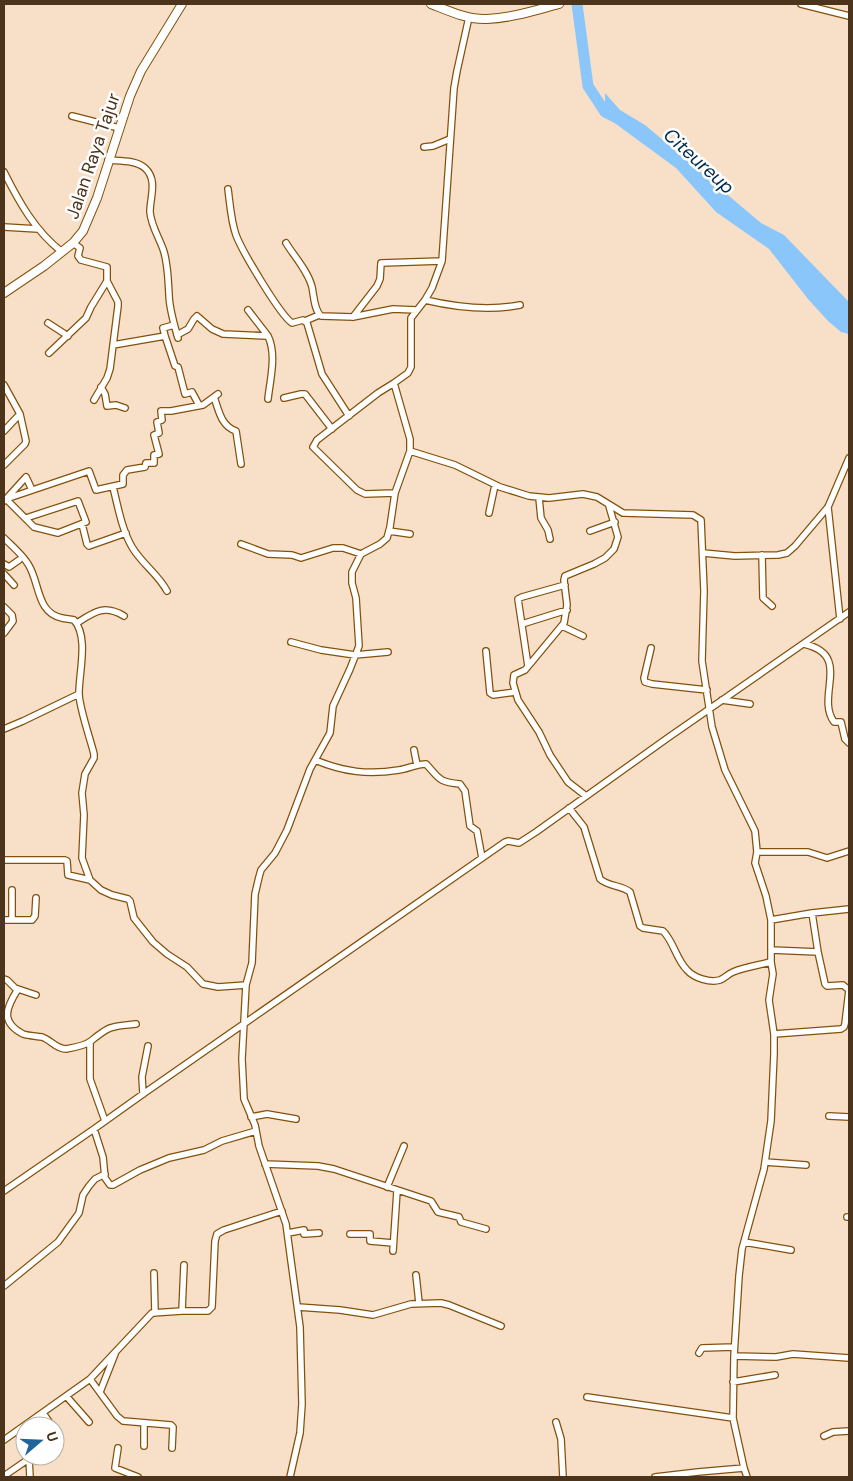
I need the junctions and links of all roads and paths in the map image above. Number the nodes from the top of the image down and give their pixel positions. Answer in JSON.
{"nodes":[{"id":1,"x":182,"y":4,"type":"edge"},
{"id":2,"x":432,"y":4,"type":"edge"},
{"id":3,"x":559,"y":4,"type":"edge"},
{"id":4,"x":802,"y":4,"type":"edge"},
{"id":5,"x":849,"y":16,"type":"edge"},
{"id":6,"x":469,"y":17,"type":"junction"},
{"id":7,"x":72,"y":116,"type":"dead end"},
{"id":8,"x":119,"y":128,"type":"junction"},
{"id":9,"x":450,"y":139,"type":"junction"},
{"id":10,"x":424,"y":147,"type":"dead end"},
{"id":11,"x":108,"y":160,"type":"junction"},
{"id":12,"x":4,"y":172,"type":"edge"},
{"id":13,"x":228,"y":189,"type":"dead end"},
{"id":14,"x":4,"y":227,"type":"edge"},
{"id":15,"x":38,"y":229,"type":"junction"},
{"id":16,"x":73,"y":243,"type":"junction"},
{"id":17,"x":286,"y":243,"type":"dead end"},
{"id":18,"x":62,"y":252,"type":"junction"},
{"id":19,"x":442,"y":260,"type":"junction"},
{"id":20,"x":107,"y":281,"type":"junction"},
{"id":21,"x":4,"y":292,"type":"edge"},
{"id":22,"x":425,"y":300,"type":"junction"},
{"id":23,"x":520,"y":305,"type":"dead end"},
{"id":24,"x":248,"y":310,"type":"dead end"},
{"id":25,"x":416,"y":310,"type":"junction"},
{"id":26,"x":319,"y":315,"type":"junction"},
{"id":27,"x":353,"y":316,"type":"junction"},
{"id":28,"x":305,"y":321,"type":"junction"},
{"id":29,"x":48,"y":323,"type":"dead end"},
{"id":30,"x":174,"y":325,"type":"junction"},
{"id":31,"x":68,"y":336,"type":"junction"},
{"id":32,"x":165,"y":336,"type":"junction"},
{"id":33,"x":268,"y":336,"type":"junction"},
{"id":34,"x":113,"y":344,"type":"junction"},
{"id":35,"x":49,"y":353,"type":"dead end"},
{"id":36,"x":394,"y":383,"type":"junction"},
{"id":37,"x":4,"y":385,"type":"edge"},
{"id":38,"x":101,"y":387,"type":"junction"},
{"id":39,"x":284,"y":398,"type":"dead end"},
{"id":40,"x":268,"y":399,"type":"dead end"},
{"id":41,"x":94,"y":400,"type":"dead end"},
{"id":42,"x":199,"y":405,"type":"junction"},
{"id":43,"x":125,"y":408,"type":"dead end"},
{"id":44,"x":20,"y":414,"type":"junction"},
{"id":45,"x":349,"y":416,"type":"junction"},
{"id":46,"x":332,"y":429,"type":"junction"},
{"id":47,"x":4,"y":431,"type":"edge"},
{"id":48,"x":410,"y":452,"type":"junction"},
{"id":49,"x":849,"y":458,"type":"edge"},
{"id":50,"x":241,"y":464,"type":"dead end"},
{"id":51,"x":4,"y":465,"type":"edge"},
{"id":52,"x":494,"y":485,"type":"junction"},
{"id":53,"x":113,"y":487,"type":"junction"},
{"id":54,"x":32,"y":490,"type":"junction"},
{"id":55,"x":395,"y":493,"type":"junction"},
{"id":56,"x":539,"y":498,"type":"junction"},
{"id":57,"x":5,"y":500,"type":"edge"},
{"id":58,"x":610,"y":506,"type":"junction"},
{"id":59,"x":828,"y":507,"type":"junction"},
{"id":60,"x":489,"y":513,"type":"dead end"},
{"id":61,"x":26,"y":518,"type":"junction"},
{"id":62,"x":614,"y":522,"type":"junction"},
{"id":63,"x":82,"y":524,"type":"junction"},
{"id":64,"x":389,"y":531,"type":"junction"},
{"id":65,"x":590,"y":531,"type":"dead end"},
{"id":66,"x":126,"y":533,"type":"junction"},
{"id":67,"x":410,"y":534,"type":"dead end"},
{"id":68,"x":4,"y":538,"type":"edge"},
{"id":69,"x":550,"y":539,"type":"dead end"},
{"id":70,"x":241,"y":544,"type":"dead end"},
{"id":71,"x":703,"y":553,"type":"junction"},
{"id":72,"x":361,"y":554,"type":"junction"},
{"id":73,"x":762,"y":555,"type":"junction"},
{"id":74,"x":19,"y":560,"type":"dead end"},
{"id":75,"x":4,"y":564,"type":"edge"},
{"id":76,"x":4,"y":574,"type":"edge"},
{"id":77,"x":14,"y":585,"type":"dead end"},
{"id":78,"x":565,"y":585,"type":"junction"},
{"id":79,"x":167,"y":591,"type":"dead end"},
{"id":80,"x":772,"y":606,"type":"dead end"},
{"id":81,"x":4,"y":607,"type":"edge"},
{"id":82,"x":567,"y":610,"type":"junction"},
{"id":83,"x":849,"y":612,"type":"edge"},
{"id":84,"x":124,"y":616,"type":"dead end"},
{"id":85,"x":840,"y":619,"type":"junction"},
{"id":86,"x":77,"y":623,"type":"junction"},
{"id":87,"x":522,"y":624,"type":"junction"},
{"id":88,"x":562,"y":626,"type":"junction"},
{"id":89,"x":4,"y":634,"type":"edge"},
{"id":90,"x":583,"y":636,"type":"dead end"},
{"id":91,"x":291,"y":642,"type":"dead end"},
{"id":92,"x":804,"y":644,"type":"junction"},
{"id":93,"x":651,"y":648,"type":"dead end"},
{"id":94,"x":486,"y":651,"type":"dead end"},
{"id":95,"x":388,"y":652,"type":"dead end"},
{"id":96,"x":356,"y":655,"type":"junction"},
{"id":97,"x":528,"y":666,"type":"junction"},
{"id":98,"x":707,"y":690,"type":"junction"},
{"id":99,"x":515,"y":692,"type":"junction"},
{"id":100,"x":79,"y":694,"type":"junction"},
{"id":101,"x":722,"y":700,"type":"junction"},
{"id":102,"x":750,"y":704,"type":"dead end"},
{"id":103,"x":709,"y":709,"type":"junction"},
{"id":104,"x":4,"y":729,"type":"edge"},
{"id":105,"x":849,"y":743,"type":"edge"},
{"id":106,"x":414,"y":750,"type":"dead end"},
{"id":107,"x":315,"y":760,"type":"junction"},
{"id":108,"x":417,"y":765,"type":"junction"},
{"id":109,"x":586,"y":796,"type":"junction"},
{"id":110,"x":569,"y":808,"type":"junction"},
{"id":111,"x":757,"y":852,"type":"junction"},
{"id":112,"x":849,"y":852,"type":"edge"},
{"id":113,"x":482,"y":858,"type":"junction"},
{"id":114,"x":4,"y":860,"type":"edge"},
{"id":115,"x":90,"y":880,"type":"junction"},
{"id":116,"x":12,"y":890,"type":"dead end"},
{"id":117,"x":36,"y":898,"type":"dead end"},
{"id":118,"x":849,"y":909,"type":"edge"},
{"id":119,"x":812,"y":913,"type":"junction"},
{"id":120,"x":4,"y":920,"type":"edge"},
{"id":121,"x":12,"y":920,"type":"junction"},
{"id":122,"x":771,"y":920,"type":"junction"},
{"id":123,"x":771,"y":950,"type":"junction"},
{"id":124,"x":818,"y":952,"type":"junction"},
{"id":125,"x":771,"y":962,"type":"junction"},
{"id":126,"x":4,"y":979,"type":"edge"},
{"id":127,"x":246,"y":985,"type":"junction"},
{"id":128,"x":18,"y":989,"type":"junction"},
{"id":129,"x":849,"y":990,"type":"edge"},
{"id":130,"x":36,"y":995,"type":"dead end"},
{"id":131,"x":136,"y":1024,"type":"dead end"},
{"id":132,"x":243,"y":1024,"type":"junction"},
{"id":133,"x":774,"y":1034,"type":"junction"},
{"id":134,"x":90,"y":1042,"type":"junction"},
{"id":135,"x":148,"y":1046,"type":"dead end"},
{"id":136,"x":143,"y":1094,"type":"junction"},
{"id":137,"x":829,"y":1116,"type":"dead end"},
{"id":138,"x":251,"y":1117,"type":"junction"},
{"id":139,"x":849,"y":1117,"type":"edge"},
{"id":140,"x":296,"y":1119,"type":"dead end"},
{"id":141,"x":105,"y":1121,"type":"junction"},
{"id":142,"x":94,"y":1129,"type":"junction"},
{"id":143,"x":256,"y":1131,"type":"junction"},
{"id":144,"x":404,"y":1146,"type":"dead end"},
{"id":145,"x":765,"y":1162,"type":"junction"},
{"id":146,"x":265,"y":1164,"type":"junction"},
{"id":147,"x":806,"y":1165,"type":"dead end"},
{"id":148,"x":105,"y":1174,"type":"junction"},
{"id":149,"x":387,"y":1188,"type":"junction"},
{"id":150,"x":4,"y":1191,"type":"edge"},
{"id":151,"x":397,"y":1191,"type":"junction"},
{"id":152,"x":282,"y":1211,"type":"junction"},
{"id":153,"x":486,"y":1229,"type":"dead end"},
{"id":154,"x":288,"y":1233,"type":"junction"},
{"id":155,"x":319,"y":1233,"type":"dead end"},
{"id":156,"x":350,"y":1234,"type":"dead end"},
{"id":157,"x":744,"y":1242,"type":"junction"},
{"id":158,"x":393,"y":1243,"type":"junction"},
{"id":159,"x":791,"y":1250,"type":"dead end"},
{"id":160,"x":393,"y":1251,"type":"dead end"},
{"id":161,"x":184,"y":1265,"type":"dead end"},
{"id":162,"x":154,"y":1273,"type":"dead end"},
{"id":163,"x":416,"y":1275,"type":"dead end"},
{"id":164,"x":4,"y":1286,"type":"edge"},
{"id":165,"x":419,"y":1303,"type":"junction"},
{"id":166,"x":298,"y":1307,"type":"junction"},
{"id":167,"x":182,"y":1311,"type":"junction"},
{"id":168,"x":155,"y":1313,"type":"junction"},
{"id":169,"x":501,"y":1326,"type":"dead end"},
{"id":170,"x":734,"y":1347,"type":"junction"},
{"id":171,"x":117,"y":1350,"type":"junction"},
{"id":172,"x":698,"y":1352,"type":"dead end"},
{"id":173,"x":734,"y":1356,"type":"junction"},
{"id":174,"x":849,"y":1358,"type":"edge"},
{"id":175,"x":775,"y":1375,"type":"dead end"},
{"id":176,"x":90,"y":1379,"type":"junction"},
{"id":177,"x":733,"y":1382,"type":"junction"},
{"id":178,"x":100,"y":1392,"type":"junction"},
{"id":179,"x":66,"y":1397,"type":"junction"},
{"id":180,"x":586,"y":1397,"type":"dead end"},
{"id":181,"x":43,"y":1413,"type":"junction"},
{"id":182,"x":45,"y":1416,"type":"edge"},
{"id":183,"x":733,"y":1418,"type":"junction"},
{"id":184,"x":89,"y":1422,"type":"dead end"},
{"id":185,"x":556,"y":1422,"type":"dead end"},
{"id":186,"x":144,"y":1423,"type":"junction"},
{"id":187,"x":849,"y":1431,"type":"edge"},
{"id":188,"x":824,"y":1436,"type":"dead end"},
{"id":189,"x":4,"y":1440,"type":"edge"},
{"id":190,"x":144,"y":1446,"type":"dead end"},
{"id":191,"x":118,"y":1448,"type":"dead end"},
{"id":192,"x":172,"y":1448,"type":"dead end"},
{"id":193,"x":19,"y":1466,"type":"edge"},
{"id":194,"x":744,"y":1468,"type":"junction"},
{"id":195,"x":4,"y":1476,"type":"edge"},
{"id":196,"x":138,"y":1477,"type":"edge"},
{"id":197,"x":290,"y":1477,"type":"edge"},
{"id":198,"x":563,"y":1477,"type":"edge"},
{"id":199,"x":657,"y":1477,"type":"edge"},
{"id":200,"x":747,"y":1477,"type":"edge"}],
"edges":[{"from":1,"to":8,"type":"main road","name":"Jalan Raya Tajur"},
{"from":2,"to":6,"type":"main road"},
{"from":3,"to":6,"type":"main road"},
{"from":4,"to":5,"type":"street"},
{"from":6,"to":9,"type":"street"},
{"from":7,"to":8,"type":"street"},
{"from":8,"to":11,"type":"main road","name":"Jalan Raya Tajur"},
{"from":9,"to":10,"type":"street"},
{"from":9,"to":19,"type":"street"},
{"from":11,"to":16,"type":"main road","name":"Jalan Raya Tajur"},
{"from":11,"to":30,"type":"street"},
{"from":12,"to":15,"type":"street"},
{"from":13,"to":28,"type":"street"},
{"from":14,"to":15,"type":"street"},
{"from":15,"to":18,"type":"street"},
{"from":16,"to":18,"type":"main road","name":"Jalan Raya Tajur"},
{"from":16,"to":20,"type":"street"},
{"from":17,"to":26,"type":"street"},
{"from":18,"to":21,"type":"main road","name":"Jalan Raya Tajur"},
{"from":19,"to":22,"type":"street"},
{"from":19,"to":27,"type":"street"},
{"from":20,"to":31,"type":"street"},
{"from":20,"to":34,"type":"street"},
{"from":22,"to":23,"type":"street"},
{"from":22,"to":25,"type":"street"},
{"from":24,"to":33,"type":"street"},
{"from":25,"to":27,"type":"street"},
{"from":25,"to":36,"type":"street"},
{"from":26,"to":27,"type":"street"},
{"from":26,"to":28,"type":"street"},
{"from":28,"to":45,"type":"street"},
{"from":29,"to":31,"type":"street"},
{"from":30,"to":32,"type":"street"},
{"from":30,"to":33,"type":"street"},
{"from":31,"to":35,"type":"street"},
{"from":32,"to":34,"type":"street"},
{"from":32,"to":42,"type":"street"},
{"from":33,"to":40,"type":"street"},
{"from":34,"to":38,"type":"street"},
{"from":36,"to":45,"type":"street"},
{"from":36,"to":48,"type":"street"},
{"from":37,"to":44,"type":"street"},
{"from":38,"to":41,"type":"street"},
{"from":38,"to":43,"type":"street"},
{"from":39,"to":46,"type":"street"},
{"from":42,"to":50,"type":"street"},
{"from":42,"to":53,"type":"street"},
{"from":44,"to":47,"type":"street"},
{"from":44,"to":51,"type":"street"},
{"from":45,"to":46,"type":"street"},
{"from":46,"to":55,"type":"street"},
{"from":48,"to":52,"type":"street"},
{"from":48,"to":55,"type":"street"},
{"from":49,"to":59,"type":"street"},
{"from":52,"to":56,"type":"street"},
{"from":52,"to":60,"type":"street"},
{"from":53,"to":54,"type":"street"},
{"from":53,"to":66,"type":"street"},
{"from":54,"to":57,"type":"street"},
{"from":54,"to":57,"type":"street"},
{"from":55,"to":64,"type":"street"},
{"from":56,"to":58,"type":"street"},
{"from":56,"to":69,"type":"street"},
{"from":57,"to":61,"type":"street"},
{"from":58,"to":62,"type":"street"},
{"from":58,"to":71,"type":"street"},
{"from":59,"to":73,"type":"street"},
{"from":59,"to":85,"type":"street"},
{"from":61,"to":63,"type":"street"},
{"from":61,"to":63,"type":"street"},
{"from":62,"to":65,"type":"street"},
{"from":62,"to":78,"type":"street"},
{"from":63,"to":66,"type":"street"},
{"from":64,"to":67,"type":"street"},
{"from":64,"to":72,"type":"street"},
{"from":66,"to":79,"type":"street"},
{"from":68,"to":86,"type":"street"},
{"from":70,"to":72,"type":"street"},
{"from":71,"to":73,"type":"street"},
{"from":71,"to":98,"type":"street"},
{"from":72,"to":96,"type":"street"},
{"from":73,"to":80,"type":"street"},
{"from":74,"to":75,"type":"street"},
{"from":76,"to":77,"type":"street"},
{"from":78,"to":82,"type":"street"},
{"from":78,"to":87,"type":"street"},
{"from":81,"to":89,"type":"street"},
{"from":82,"to":87,"type":"street"},
{"from":82,"to":88,"type":"street"},
{"from":83,"to":85,"type":"street"},
{"from":84,"to":86,"type":"street"},
{"from":85,"to":92,"type":"street"},
{"from":86,"to":100,"type":"street"},
{"from":87,"to":97,"type":"street"},
{"from":88,"to":90,"type":"street"},
{"from":88,"to":97,"type":"street"},
{"from":91,"to":96,"type":"street"},
{"from":92,"to":101,"type":"street"},
{"from":92,"to":105,"type":"street"},
{"from":93,"to":98,"type":"street"},
{"from":94,"to":99,"type":"street"},
{"from":95,"to":96,"type":"street"},
{"from":96,"to":107,"type":"street"},
{"from":97,"to":99,"type":"street"},
{"from":98,"to":103,"type":"street"},
{"from":99,"to":109,"type":"street"},
{"from":100,"to":104,"type":"street"},
{"from":100,"to":115,"type":"street"},
{"from":101,"to":102,"type":"street"},
{"from":101,"to":103,"type":"street"},
{"from":103,"to":109,"type":"street"},
{"from":103,"to":111,"type":"street"},
{"from":106,"to":108,"type":"street"},
{"from":107,"to":108,"type":"street"},
{"from":107,"to":127,"type":"street"},
{"from":108,"to":113,"type":"street"},
{"from":109,"to":110,"type":"street"},
{"from":110,"to":113,"type":"street"},
{"from":110,"to":125,"type":"street"},
{"from":111,"to":112,"type":"street"},
{"from":111,"to":122,"type":"street"},
{"from":113,"to":132,"type":"street"},
{"from":114,"to":115,"type":"street"},
{"from":115,"to":127,"type":"street"},
{"from":116,"to":121,"type":"street"},
{"from":117,"to":121,"type":"street"},
{"from":118,"to":119,"type":"street"},
{"from":119,"to":122,"type":"street"},
{"from":119,"to":124,"type":"street"},
{"from":120,"to":121,"type":"street"},
{"from":122,"to":123,"type":"street"},
{"from":123,"to":124,"type":"street"},
{"from":123,"to":125,"type":"street"},
{"from":124,"to":129,"type":"street"},
{"from":125,"to":133,"type":"street"},
{"from":126,"to":128,"type":"street"},
{"from":127,"to":132,"type":"street"},
{"from":128,"to":130,"type":"street"},
{"from":128,"to":134,"type":"street"},
{"from":129,"to":133,"type":"street"},
{"from":131,"to":134,"type":"street"},
{"from":132,"to":136,"type":"street"},
{"from":132,"to":138,"type":"street"},
{"from":133,"to":145,"type":"street"},
{"from":134,"to":141,"type":"street"},
{"from":135,"to":136,"type":"street"},
{"from":136,"to":141,"type":"street"},
{"from":137,"to":139,"type":"street"},
{"from":138,"to":140,"type":"street"},
{"from":138,"to":143,"type":"street"},
{"from":141,"to":142,"type":"street"},
{"from":142,"to":148,"type":"street"},
{"from":142,"to":150,"type":"street"},
{"from":143,"to":146,"type":"street"},
{"from":143,"to":148,"type":"street"},
{"from":144,"to":149,"type":"street"},
{"from":145,"to":147,"type":"street"},
{"from":145,"to":157,"type":"street"},
{"from":146,"to":149,"type":"street"},
{"from":146,"to":152,"type":"street"},
{"from":148,"to":164,"type":"street"},
{"from":149,"to":151,"type":"street"},
{"from":151,"to":153,"type":"street"},
{"from":151,"to":158,"type":"street"},
{"from":152,"to":154,"type":"street"},
{"from":152,"to":167,"type":"street"},
{"from":154,"to":155,"type":"street"},
{"from":154,"to":166,"type":"street"},
{"from":156,"to":158,"type":"street"},
{"from":157,"to":159,"type":"street"},
{"from":157,"to":170,"type":"street"},
{"from":158,"to":160,"type":"street"},
{"from":161,"to":167,"type":"street"},
{"from":162,"to":168,"type":"street"},
{"from":163,"to":165,"type":"street"},
{"from":165,"to":166,"type":"street"},
{"from":165,"to":169,"type":"street"},
{"from":166,"to":197,"type":"street"},
{"from":167,"to":168,"type":"street"},
{"from":168,"to":171,"type":"street"},
{"from":170,"to":172,"type":"street"},
{"from":170,"to":173,"type":"street"},
{"from":171,"to":176,"type":"street"},
{"from":171,"to":178,"type":"street"},
{"from":173,"to":174,"type":"street"},
{"from":173,"to":177,"type":"street"},
{"from":175,"to":177,"type":"street"},
{"from":176,"to":178,"type":"street"},
{"from":176,"to":179,"type":"street"},
{"from":177,"to":183,"type":"street"},
{"from":178,"to":186,"type":"street"},
{"from":179,"to":181,"type":"street"},
{"from":179,"to":184,"type":"street"},
{"from":180,"to":183,"type":"street"},
{"from":181,"to":182,"type":"street"},
{"from":181,"to":189,"type":"street"},
{"from":183,"to":194,"type":"street"},
{"from":185,"to":198,"type":"street"},
{"from":186,"to":190,"type":"street"},
{"from":186,"to":192,"type":"street"},
{"from":187,"to":188,"type":"street"},
{"from":191,"to":196,"type":"street"},
{"from":193,"to":195,"type":"street"},
{"from":194,"to":199,"type":"street"},
{"from":194,"to":200,"type":"street"}]}
